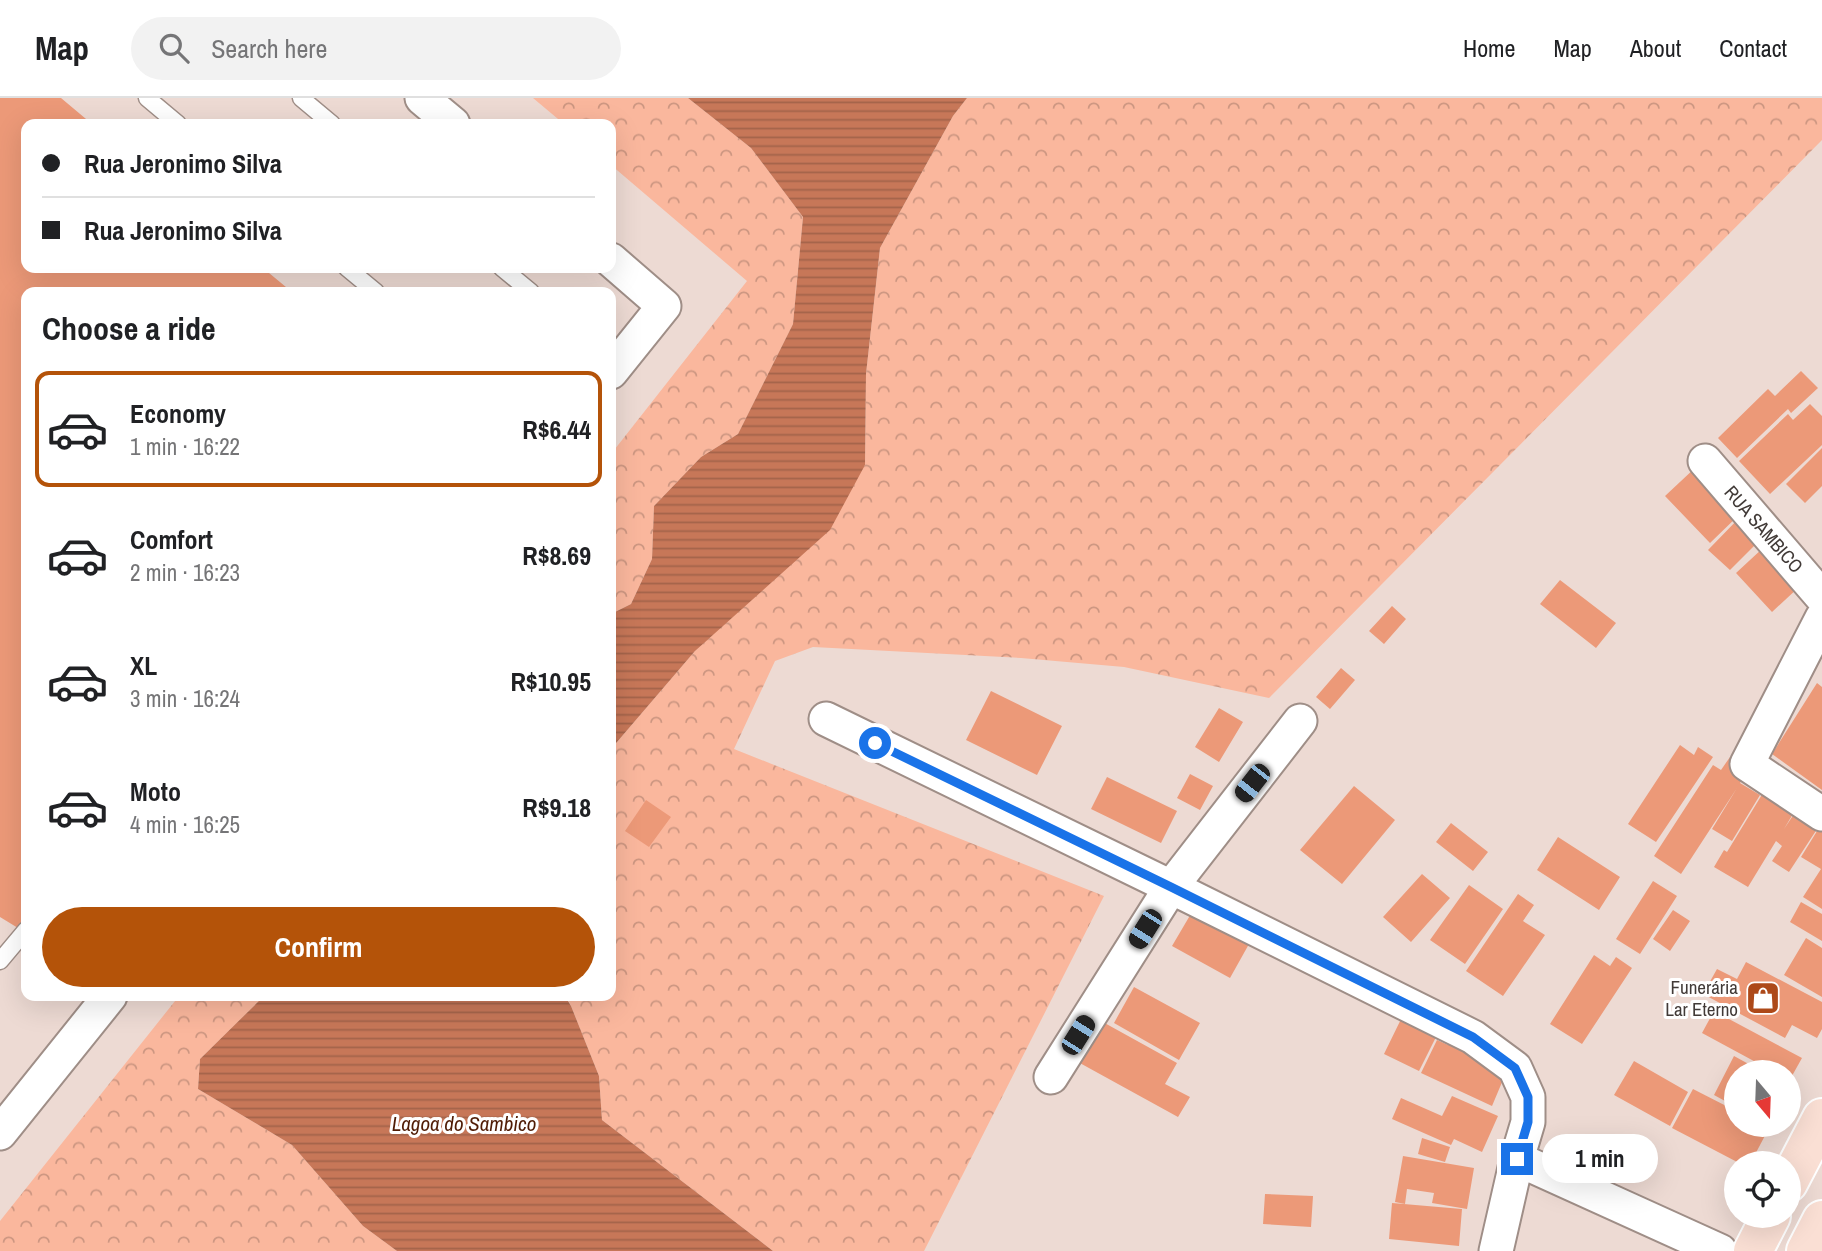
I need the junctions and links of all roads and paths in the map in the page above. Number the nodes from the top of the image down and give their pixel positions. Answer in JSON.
{"nodes":[{"id":1,"x":147,"y":98,"type":"edge"},
{"id":2,"x":301,"y":98,"type":"edge"},
{"id":3,"x":422,"y":98,"type":"edge"},
{"id":4,"x":172,"y":119,"type":"edge"},
{"id":5,"x":326,"y":119,"type":"edge"},
{"id":6,"x":447,"y":119,"type":"edge"},
{"id":7,"x":616,"y":264,"type":"edge"},
{"id":8,"x":353,"y":273,"type":"edge"},
{"id":9,"x":508,"y":273,"type":"edge"},
{"id":10,"x":370,"y":287,"type":"edge"},
{"id":11,"x":525,"y":287,"type":"edge"},
{"id":12,"x":616,"y":366,"type":"edge"},
{"id":13,"x":1705,"y":461,"type":"dead end"},
{"id":14,"x":1822,"y":597,"type":"edge"},
{"id":15,"x":1822,"y":618,"type":"edge"},
{"id":16,"x":825,"y":719,"type":"dead end"},
{"id":17,"x":1300,"y":721,"type":"dead end"},
{"id":18,"x":1822,"y":814,"type":"edge"},
{"id":19,"x":1171,"y":887,"type":"junction"},
{"id":20,"x":21,"y":936,"type":"edge"},
{"id":21,"x":0,"y":961,"type":"edge"},
{"id":22,"x":106,"y":1001,"type":"edge"},
{"id":23,"x":1051,"y":1077,"type":"dead end"},
{"id":24,"x":1822,"y":1118,"type":"edge"},
{"id":25,"x":0,"y":1133,"type":"edge"},
{"id":26,"x":1801,"y":1158,"type":"edge"},
{"id":27,"x":1517,"y":1159,"type":"junction"},
{"id":28,"x":1822,"y":1220,"type":"edge"},
{"id":29,"x":1765,"y":1228,"type":"edge"},
{"id":30,"x":1496,"y":1251,"type":"edge"},
{"id":31,"x":1720,"y":1251,"type":"edge"},
{"id":32,"x":1753,"y":1251,"type":"edge"},
{"id":33,"x":1806,"y":1251,"type":"edge"}],
"edges":[{"from":1,"to":4,"type":"lane"},
{"from":2,"to":5,"type":"lane"},
{"from":3,"to":6,"type":"street"},
{"from":7,"to":12,"type":"street"},
{"from":8,"to":10,"type":"lane"},
{"from":9,"to":11,"type":"lane"},
{"from":13,"to":14,"type":"street","name":"RUA SAMBICO"},
{"from":15,"to":18,"type":"street"},
{"from":16,"to":19,"type":"street"},
{"from":17,"to":19,"type":"street"},
{"from":19,"to":23,"type":"street"},
{"from":19,"to":27,"type":"street"},
{"from":20,"to":21,"type":"lane"},
{"from":22,"to":25,"type":"street"},
{"from":24,"to":26,"type":"main road"},
{"from":27,"to":30,"type":"street"},
{"from":27,"to":31,"type":"street"},
{"from":28,"to":33,"type":"main road"},
{"from":29,"to":32,"type":"main road"}]}
